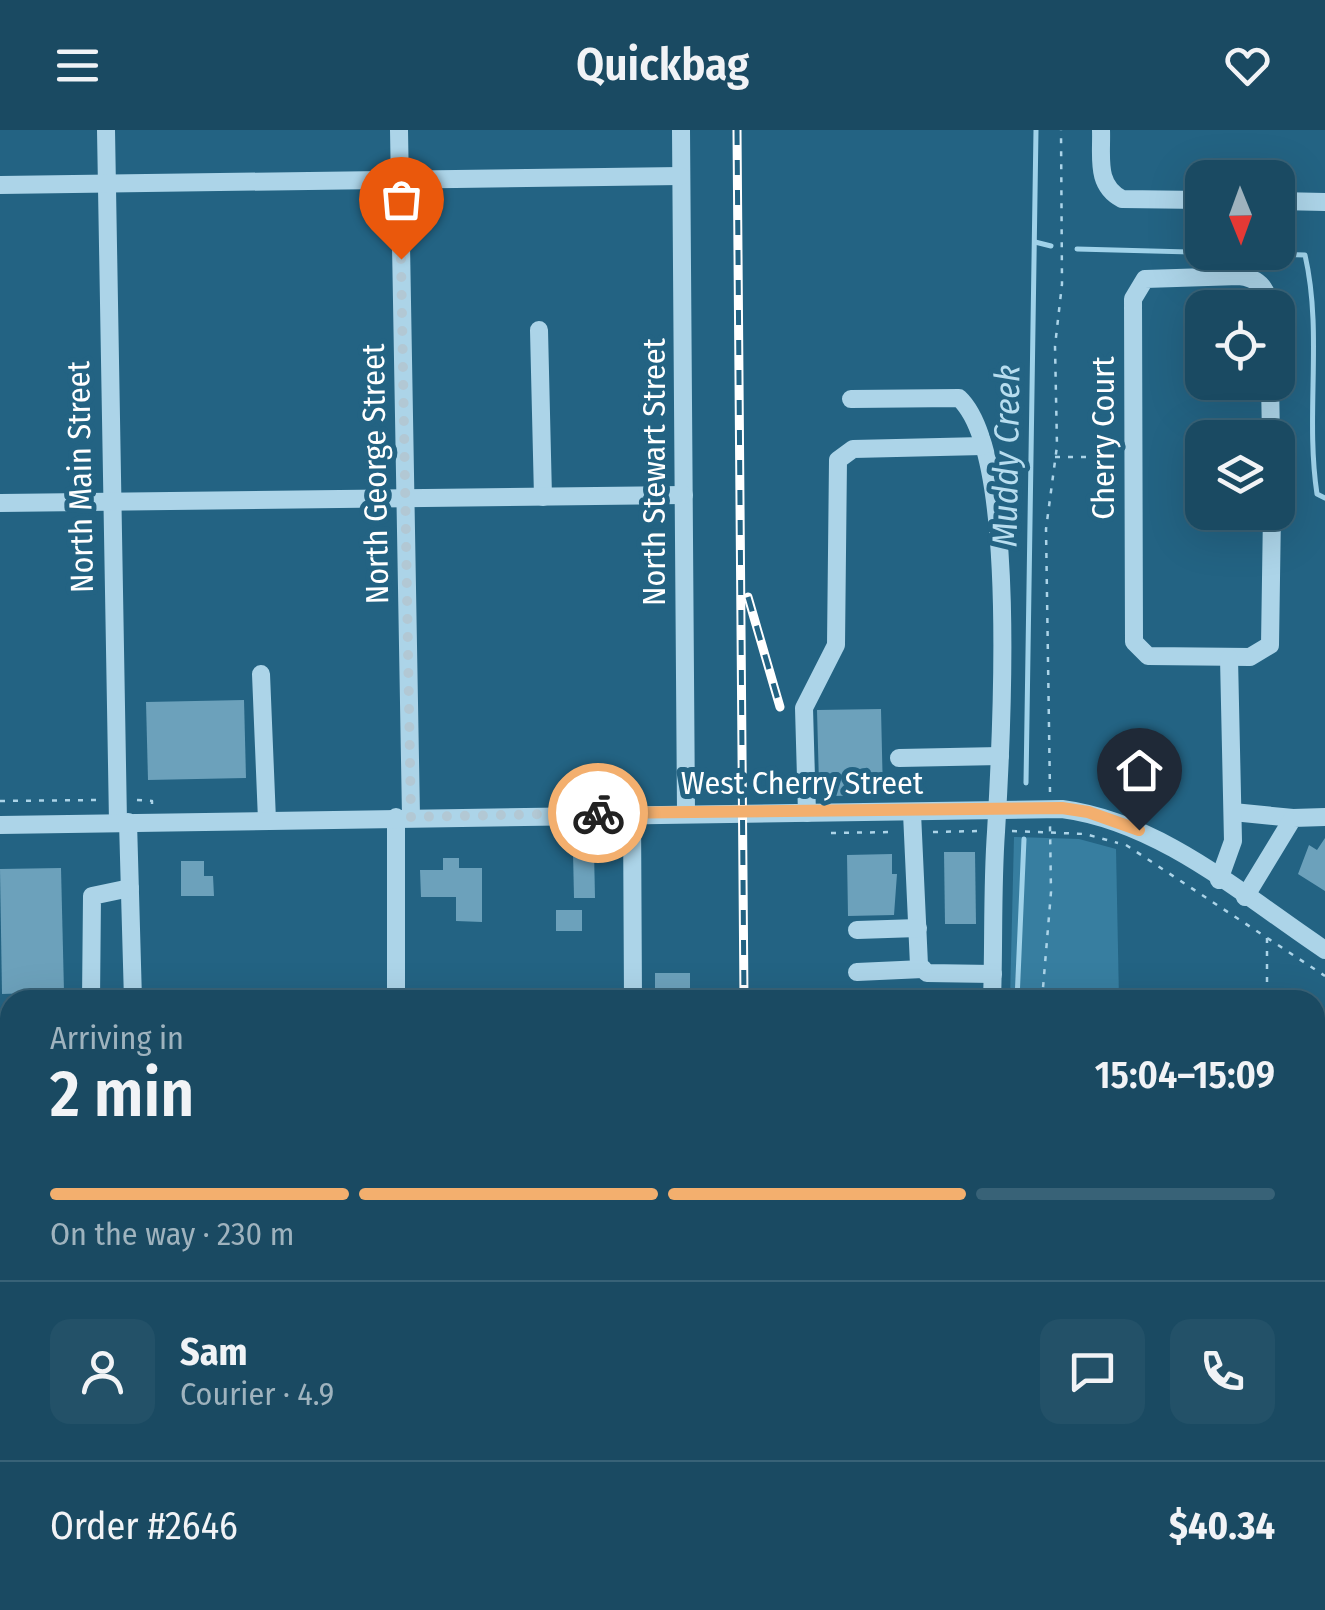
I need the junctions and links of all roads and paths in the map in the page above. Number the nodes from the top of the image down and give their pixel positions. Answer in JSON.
{"nodes":[{"id":1,"x":106,"y":130,"type":"edge"},
{"id":2,"x":399,"y":130,"type":"edge"},
{"id":3,"x":680,"y":130,"type":"edge"},
{"id":4,"x":1061,"y":130,"type":"edge"},
{"id":5,"x":1102,"y":130,"type":"edge"},
{"id":6,"x":681,"y":176,"type":"junction"},
{"id":7,"x":400,"y":180,"type":"junction"},
{"id":8,"x":106,"y":183,"type":"junction"},
{"id":9,"x":0,"y":184,"type":"edge"},
{"id":10,"x":1185,"y":200,"type":"edge"},
{"id":11,"x":1295,"y":201,"type":"edge"},
{"id":12,"x":1325,"y":202,"type":"edge"},
{"id":13,"x":1262,"y":290,"type":"edge"},
{"id":14,"x":538,"y":330,"type":"dead end"},
{"id":15,"x":851,"y":398,"type":"dead end"},
{"id":16,"x":983,"y":446,"type":"junction"},
{"id":17,"x":1134,"y":457,"type":"junction"},
{"id":18,"x":1055,"y":458,"type":"junction"},
{"id":19,"x":684,"y":495,"type":"junction"},
{"id":20,"x":543,"y":496,"type":"junction"},
{"id":21,"x":405,"y":498,"type":"junction"},
{"id":22,"x":110,"y":502,"type":"junction"},
{"id":23,"x":0,"y":503,"type":"edge"},
{"id":24,"x":1272,"y":530,"type":"edge"},
{"id":25,"x":1230,"y":658,"type":"junction"},
{"id":26,"x":261,"y":674,"type":"dead end"},
{"id":27,"x":1000,"y":756,"type":"junction"},
{"id":28,"x":899,"y":758,"type":"dead end"},
{"id":29,"x":100,"y":800,"type":"dead end"},
{"id":30,"x":128,"y":800,"type":"dead end"},
{"id":31,"x":0,"y":801,"type":"edge"},
{"id":32,"x":152,"y":801,"type":"dead end"},
{"id":33,"x":1050,"y":809,"type":"junction"},
{"id":34,"x":632,"y":812,"type":"junction"},
{"id":35,"x":999,"y":812,"type":"junction"},
{"id":36,"x":1233,"y":812,"type":"junction"},
{"id":37,"x":686,"y":813,"type":"junction"},
{"id":38,"x":807,"y":813,"type":"junction"},
{"id":39,"x":404,"y":817,"type":"junction"},
{"id":40,"x":1325,"y":817,"type":"edge"},
{"id":41,"x":1293,"y":818,"type":"junction"},
{"id":42,"x":267,"y":820,"type":"junction"},
{"id":43,"x":123,"y":822,"type":"junction"},
{"id":44,"x":914,"y":822,"type":"junction"},
{"id":45,"x":0,"y":825,"type":"edge"},
{"id":46,"x":996,"y":831,"type":"junction"},
{"id":47,"x":1050,"y":831,"type":"junction"},
{"id":48,"x":831,"y":833,"type":"dead end"},
{"id":49,"x":1219,"y":880,"type":"junction"},
{"id":50,"x":130,"y":888,"type":"junction"},
{"id":51,"x":1245,"y":897,"type":"junction"},
{"id":52,"x":918,"y":928,"type":"junction"},
{"id":53,"x":858,"y":930,"type":"dead end"},
{"id":54,"x":1266,"y":937,"type":"junction"},
{"id":55,"x":1325,"y":950,"type":"edge"},
{"id":56,"x":923,"y":969,"type":"junction"},
{"id":57,"x":857,"y":972,"type":"dead end"},
{"id":58,"x":994,"y":974,"type":"junction"},
{"id":59,"x":1325,"y":976,"type":"edge"},
{"id":60,"x":91,"y":990,"type":"edge"},
{"id":61,"x":133,"y":990,"type":"edge"},
{"id":62,"x":396,"y":990,"type":"edge"},
{"id":63,"x":633,"y":990,"type":"edge"},
{"id":64,"x":993,"y":990,"type":"edge"},
{"id":65,"x":1043,"y":990,"type":"edge"},
{"id":66,"x":1266,"y":990,"type":"edge"}],
"edges":[{"from":1,"to":8,"type":"street","name":"North Main Street"},
{"from":2,"to":7,"type":"street","name":"North George Street"},
{"from":3,"to":6,"type":"street","name":"North Stewart Street"},
{"from":4,"to":18,"type":"path"},
{"from":5,"to":10,"type":"street"},
{"from":6,"to":7,"type":"street"},
{"from":6,"to":19,"type":"street","name":"North Stewart Street"},
{"from":7,"to":8,"type":"street"},
{"from":7,"to":21,"type":"street","name":"North George Street"},
{"from":8,"to":9,"type":"street"},
{"from":8,"to":22,"type":"street","name":"North Main Street"},
{"from":11,"to":12,"type":"street"},
{"from":13,"to":17,"type":"street","name":"Cherry Court"},
{"from":14,"to":20,"type":"street"},
{"from":15,"to":16,"type":"street"},
{"from":16,"to":27,"type":"street"},
{"from":16,"to":38,"type":"street"},
{"from":17,"to":18,"type":"path"},
{"from":17,"to":25,"type":"street","name":"Cherry Court"},
{"from":18,"to":33,"type":"path"},
{"from":19,"to":20,"type":"street"},
{"from":19,"to":37,"type":"street","name":"North Stewart Street"},
{"from":20,"to":21,"type":"street"},
{"from":21,"to":22,"type":"street"},
{"from":21,"to":39,"type":"street","name":"North George Street"},
{"from":22,"to":23,"type":"street"},
{"from":22,"to":43,"type":"street","name":"North Main Street"},
{"from":24,"to":25,"type":"street","name":"Cherry Court"},
{"from":25,"to":36,"type":"street"},
{"from":26,"to":42,"type":"street"},
{"from":27,"to":28,"type":"street"},
{"from":27,"to":35,"type":"street"},
{"from":29,"to":31,"type":"path"},
{"from":30,"to":32,"type":"path"},
{"from":33,"to":35,"type":"street","name":"West Cherry Street"},
{"from":33,"to":47,"type":"path"},
{"from":33,"to":49,"type":"street","name":"West Cherry Street"},
{"from":34,"to":37,"type":"street","name":"West Cherry Street"},
{"from":34,"to":39,"type":"street","name":"West Cherry Street"},
{"from":34,"to":63,"type":"street"},
{"from":35,"to":44,"type":"street","name":"West Cherry Street"},
{"from":35,"to":46,"type":"street"},
{"from":36,"to":41,"type":"street"},
{"from":36,"to":49,"type":"street"},
{"from":37,"to":38,"type":"street","name":"West Cherry Street"},
{"from":38,"to":44,"type":"street","name":"West Cherry Street"},
{"from":39,"to":42,"type":"street","name":"West Cherry Street"},
{"from":39,"to":62,"type":"street","name":"North George Street"},
{"from":40,"to":41,"type":"street"},
{"from":41,"to":51,"type":"street"},
{"from":42,"to":43,"type":"street","name":"West Cherry Street"},
{"from":43,"to":45,"type":"street","name":"West Cherry Street"},
{"from":43,"to":50,"type":"street","name":"North Main Street"},
{"from":44,"to":46,"type":"path"},
{"from":44,"to":48,"type":"path"},
{"from":44,"to":52,"type":"street"},
{"from":46,"to":47,"type":"path"},
{"from":46,"to":58,"type":"street"},
{"from":47,"to":54,"type":"path"},
{"from":47,"to":65,"type":"path"},
{"from":49,"to":51,"type":"street","name":"West Cherry Street"},
{"from":50,"to":60,"type":"street"},
{"from":50,"to":61,"type":"street","name":"North Main Street"},
{"from":51,"to":55,"type":"street","name":"West Cherry Street"},
{"from":52,"to":53,"type":"street"},
{"from":52,"to":56,"type":"street"},
{"from":54,"to":59,"type":"path"},
{"from":54,"to":66,"type":"path"},
{"from":56,"to":57,"type":"street"},
{"from":56,"to":58,"type":"street"},
{"from":58,"to":64,"type":"street"}]}
